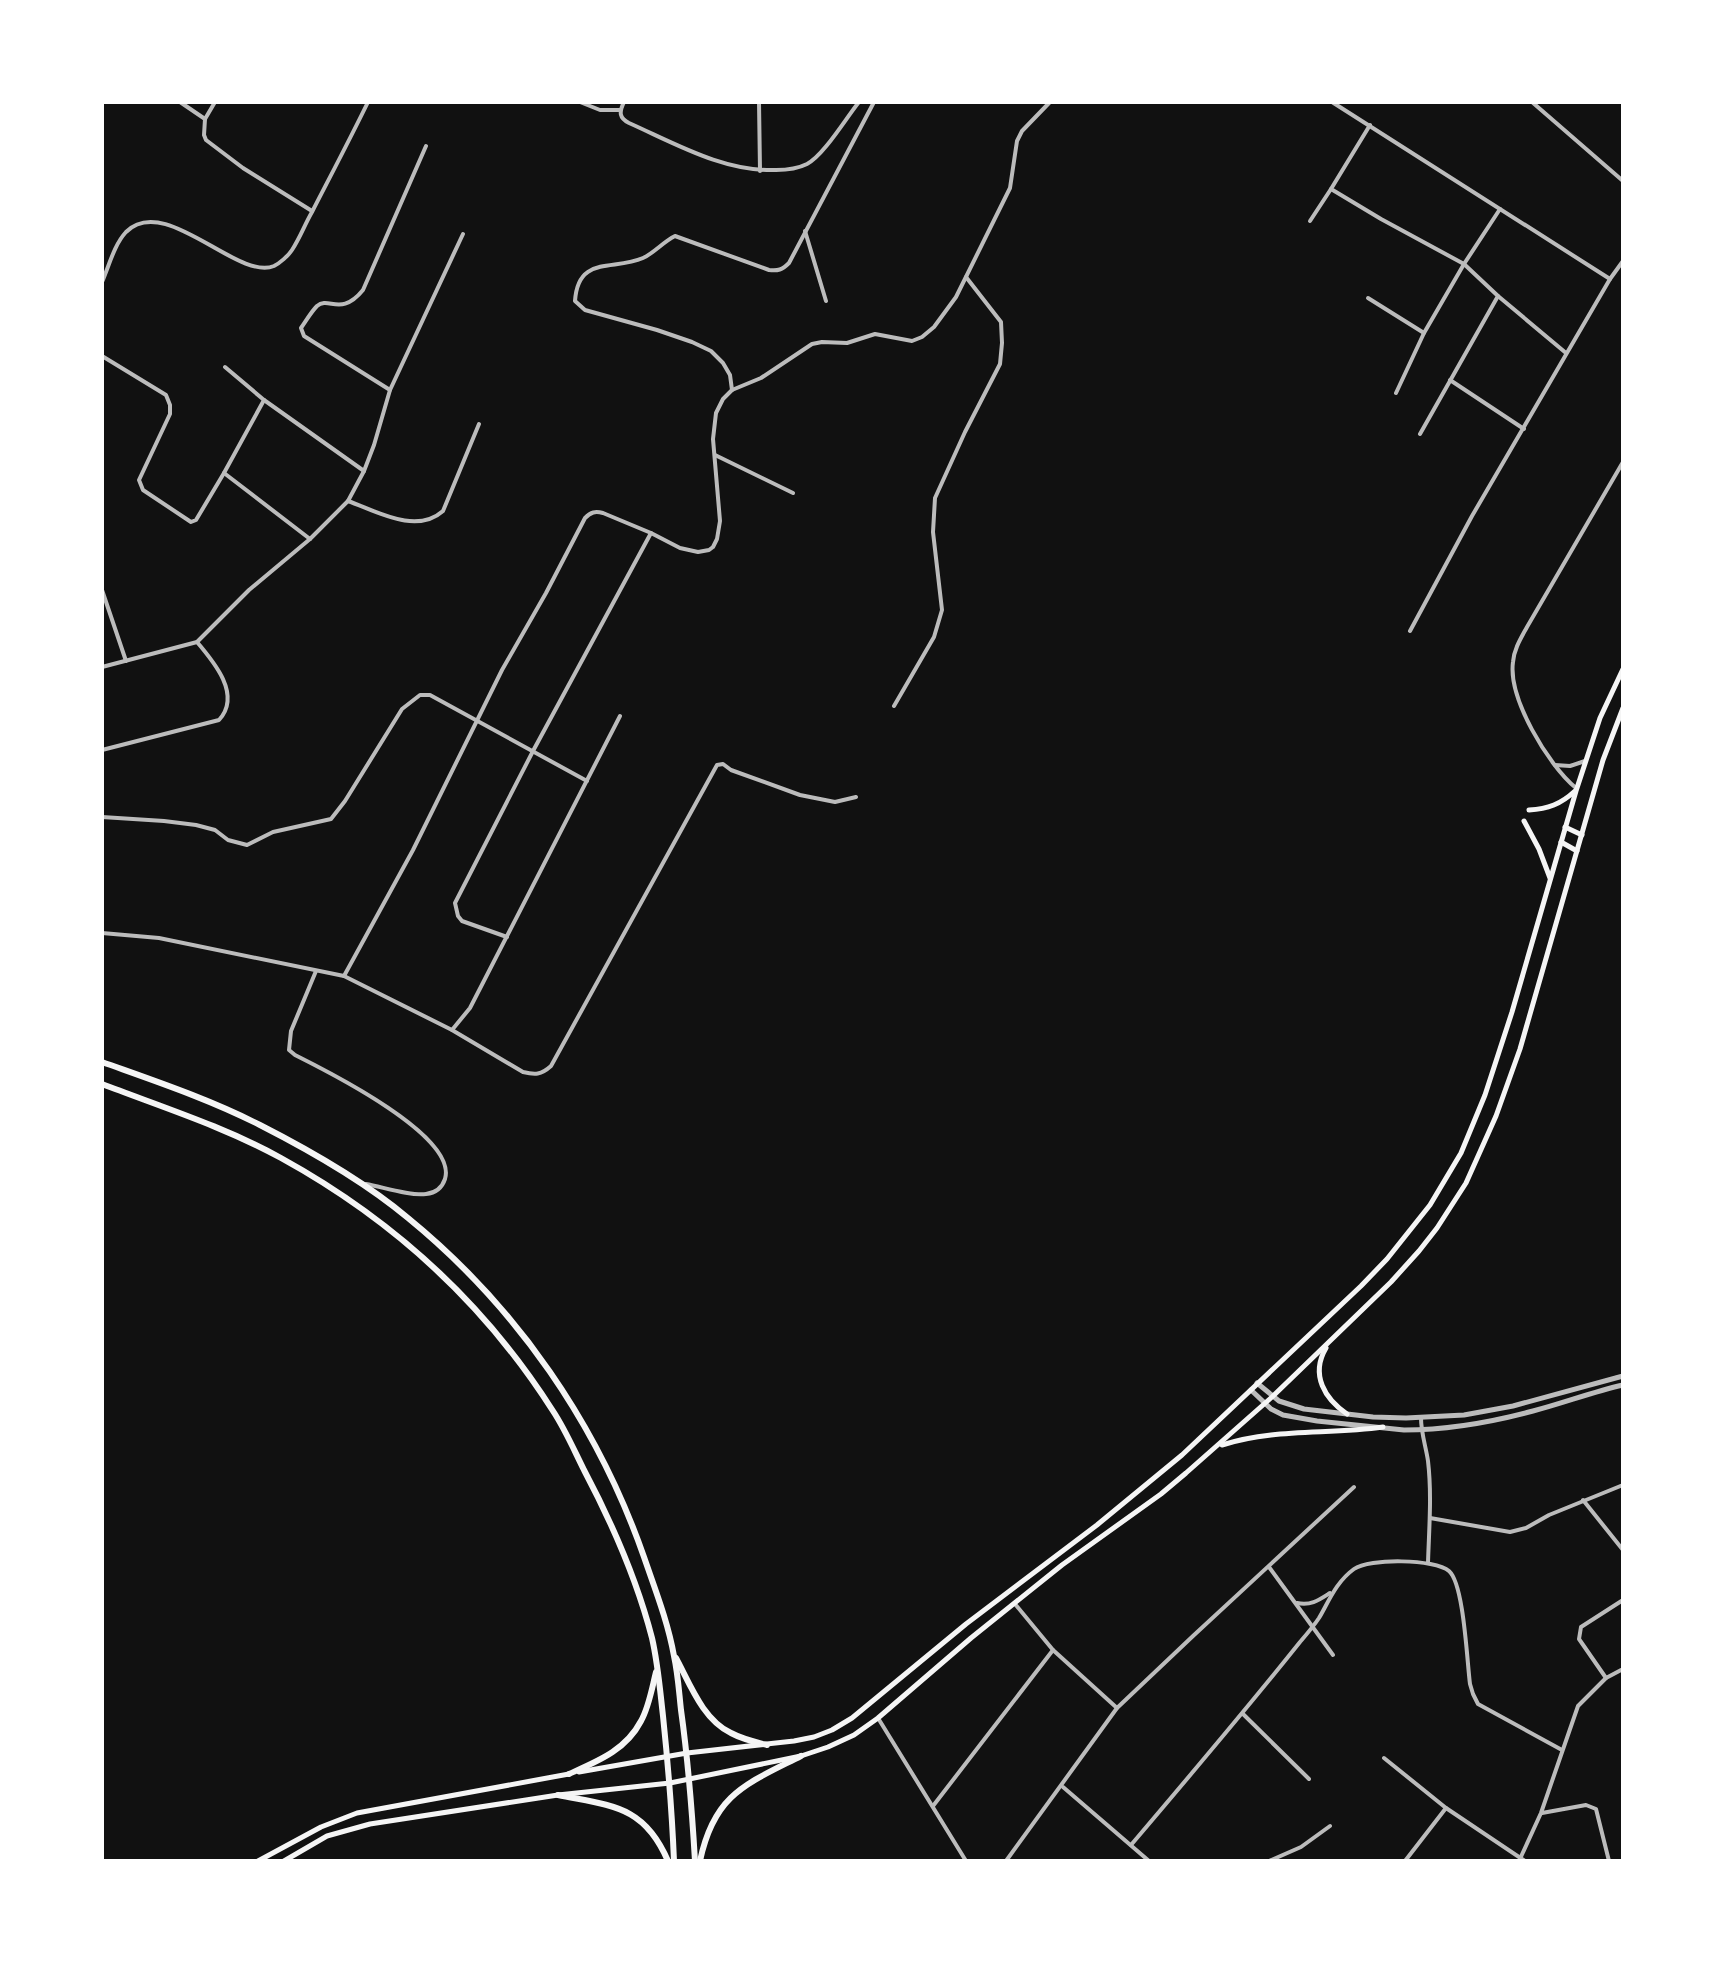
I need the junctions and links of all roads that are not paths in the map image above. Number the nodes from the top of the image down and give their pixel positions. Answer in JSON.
{"nodes":[{"id":1,"x":180,"y":102,"type":"edge"},
{"id":2,"x":215,"y":102,"type":"edge"},
{"id":3,"x":368,"y":102,"type":"edge"},
{"id":4,"x":580,"y":102,"type":"edge"},
{"id":5,"x":624,"y":102,"type":"edge"},
{"id":6,"x":759,"y":102,"type":"edge"},
{"id":7,"x":859,"y":102,"type":"edge"},
{"id":8,"x":874,"y":102,"type":"edge"},
{"id":9,"x":1050,"y":102,"type":"edge"},
{"id":10,"x":1332,"y":102,"type":"edge"},
{"id":11,"x":1532,"y":102,"type":"edge"},
{"id":12,"x":620,"y":110,"type":"junction"},
{"id":13,"x":205,"y":119,"type":"junction"},
{"id":14,"x":1370,"y":125,"type":"junction"},
{"id":15,"x":426,"y":146,"type":"dead end"},
{"id":16,"x":760,"y":171,"type":"junction"},
{"id":17,"x":1623,"y":181,"type":"edge"},
{"id":18,"x":1331,"y":189,"type":"junction"},
{"id":19,"x":1500,"y":209,"type":"junction"},
{"id":20,"x":312,"y":211,"type":"junction"},
{"id":21,"x":1310,"y":221,"type":"dead end"},
{"id":22,"x":805,"y":231,"type":"junction"},
{"id":23,"x":463,"y":234,"type":"dead end"},
{"id":24,"x":1623,"y":261,"type":"edge"},
{"id":25,"x":1464,"y":264,"type":"junction"},
{"id":26,"x":966,"y":277,"type":"junction"},
{"id":27,"x":1610,"y":279,"type":"junction"},
{"id":28,"x":102,"y":282,"type":"edge"},
{"id":29,"x":1498,"y":296,"type":"junction"},
{"id":30,"x":1368,"y":298,"type":"dead end"},
{"id":31,"x":826,"y":301,"type":"dead end"},
{"id":32,"x":1424,"y":333,"type":"junction"},
{"id":33,"x":1566,"y":353,"type":"junction"},
{"id":34,"x":102,"y":356,"type":"edge"},
{"id":35,"x":225,"y":367,"type":"dead end"},
{"id":36,"x":1450,"y":380,"type":"junction"},
{"id":37,"x":390,"y":390,"type":"junction"},
{"id":38,"x":732,"y":390,"type":"junction"},
{"id":39,"x":1396,"y":393,"type":"dead end"},
{"id":40,"x":264,"y":400,"type":"junction"},
{"id":41,"x":479,"y":424,"type":"dead end"},
{"id":42,"x":1524,"y":429,"type":"junction"},
{"id":43,"x":1420,"y":434,"type":"dead end"},
{"id":44,"x":715,"y":455,"type":"junction"},
{"id":45,"x":1623,"y":462,"type":"edge"},
{"id":46,"x":364,"y":471,"type":"junction"},
{"id":47,"x":224,"y":473,"type":"junction"},
{"id":48,"x":793,"y":493,"type":"dead end"},
{"id":49,"x":348,"y":501,"type":"junction"},
{"id":50,"x":651,"y":533,"type":"junction"},
{"id":51,"x":310,"y":539,"type":"junction"},
{"id":52,"x":102,"y":590,"type":"edge"},
{"id":53,"x":1410,"y":631,"type":"dead end"},
{"id":54,"x":197,"y":642,"type":"junction"},
{"id":55,"x":126,"y":661,"type":"junction"},
{"id":56,"x":102,"y":667,"type":"edge"},
{"id":57,"x":1623,"y":669,"type":"edge"},
{"id":58,"x":894,"y":706,"type":"dead end"},
{"id":59,"x":1623,"y":708,"type":"edge"},
{"id":60,"x":620,"y":716,"type":"dead end"},
{"id":61,"x":478,"y":720,"type":"junction"},
{"id":62,"x":102,"y":750,"type":"edge"},
{"id":63,"x":533,"y":751,"type":"junction"},
{"id":64,"x":1585,"y":761,"type":"junction"},
{"id":65,"x":1555,"y":765,"type":"junction"},
{"id":66,"x":587,"y":781,"type":"junction"},
{"id":67,"x":1576,"y":790,"type":"junction"},
{"id":68,"x":856,"y":797,"type":"dead end"},
{"id":69,"x":1529,"y":810,"type":"dead end"},
{"id":70,"x":102,"y":817,"type":"edge"},
{"id":71,"x":1524,"y":821,"type":"dead end"},
{"id":72,"x":1565,"y":827,"type":"junction"},
{"id":73,"x":1582,"y":835,"type":"junction"},
{"id":74,"x":1561,"y":842,"type":"junction"},
{"id":75,"x":1577,"y":851,"type":"junction"},
{"id":76,"x":1550,"y":878,"type":"junction"},
{"id":77,"x":102,"y":933,"type":"edge"},
{"id":78,"x":507,"y":937,"type":"junction"},
{"id":79,"x":316,"y":971,"type":"junction"},
{"id":80,"x":344,"y":976,"type":"junction"},
{"id":81,"x":452,"y":1030,"type":"junction"},
{"id":82,"x":102,"y":1062,"type":"edge"},
{"id":83,"x":102,"y":1084,"type":"edge"},
{"id":84,"x":359,"y":1183,"type":"junction"},
{"id":85,"x":1333,"y":1336,"type":"junction"},
{"id":86,"x":1623,"y":1376,"type":"edge"},
{"id":87,"x":1257,"y":1383,"type":"junction"},
{"id":88,"x":1623,"y":1385,"type":"edge"},
{"id":89,"x":1251,"y":1390,"type":"junction"},
{"id":90,"x":1272,"y":1397,"type":"junction"},
{"id":91,"x":1264,"y":1404,"type":"junction"},
{"id":92,"x":1347,"y":1414,"type":"junction"},
{"id":93,"x":1421,"y":1418,"type":"junction"},
{"id":94,"x":1383,"y":1427,"type":"junction"},
{"id":95,"x":1421,"y":1430,"type":"junction"},
{"id":96,"x":1217,"y":1446,"type":"junction"},
{"id":97,"x":1623,"y":1485,"type":"edge"},
{"id":98,"x":1354,"y":1487,"type":"dead end"},
{"id":99,"x":1583,"y":1500,"type":"junction"},
{"id":100,"x":1430,"y":1518,"type":"junction"},
{"id":101,"x":1623,"y":1550,"type":"edge"},
{"id":102,"x":1428,"y":1563,"type":"junction"},
{"id":103,"x":1269,"y":1567,"type":"junction"},
{"id":104,"x":1332,"y":1592,"type":"junction"},
{"id":105,"x":1623,"y":1600,"type":"edge"},
{"id":106,"x":1296,"y":1602,"type":"junction"},
{"id":107,"x":1015,"y":1604,"type":"junction"},
{"id":108,"x":1312,"y":1627,"type":"junction"},
{"id":109,"x":1053,"y":1650,"type":"junction"},
{"id":110,"x":1333,"y":1655,"type":"dead end"},
{"id":111,"x":674,"y":1656,"type":"junction"},
{"id":112,"x":657,"y":1669,"type":"junction"},
{"id":113,"x":1623,"y":1669,"type":"edge"},
{"id":114,"x":1606,"y":1678,"type":"junction"},
{"id":115,"x":1117,"y":1708,"type":"junction"},
{"id":116,"x":1243,"y":1714,"type":"junction"},
{"id":117,"x":878,"y":1718,"type":"junction"},
{"id":118,"x":767,"y":1745,"type":"junction"},
{"id":119,"x":1562,"y":1750,"type":"junction"},
{"id":120,"x":687,"y":1753,"type":"junction"},
{"id":121,"x":801,"y":1756,"type":"junction"},
{"id":122,"x":667,"y":1757,"type":"junction"},
{"id":123,"x":1384,"y":1758,"type":"dead end"},
{"id":124,"x":569,"y":1774,"type":"junction"},
{"id":125,"x":690,"y":1779,"type":"junction"},
{"id":126,"x":1309,"y":1779,"type":"dead end"},
{"id":127,"x":670,"y":1783,"type":"junction"},
{"id":128,"x":1062,"y":1786,"type":"junction"},
{"id":129,"x":558,"y":1795,"type":"junction"},
{"id":130,"x":933,"y":1806,"type":"junction"},
{"id":131,"x":1446,"y":1808,"type":"junction"},
{"id":132,"x":1541,"y":1813,"type":"junction"},
{"id":133,"x":1330,"y":1826,"type":"dead end"},
{"id":134,"x":1131,"y":1845,"type":"junction"},
{"id":135,"x":1522,"y":1860,"type":"edge"},
{"id":136,"x":258,"y":1861,"type":"edge"},
{"id":137,"x":284,"y":1861,"type":"edge"},
{"id":138,"x":671,"y":1861,"type":"edge"},
{"id":139,"x":698,"y":1861,"type":"edge"},
{"id":140,"x":966,"y":1861,"type":"edge"},
{"id":141,"x":1006,"y":1861,"type":"edge"},
{"id":142,"x":1149,"y":1861,"type":"edge"},
{"id":143,"x":1269,"y":1861,"type":"edge"},
{"id":144,"x":1405,"y":1861,"type":"edge"},
{"id":145,"x":1609,"y":1861,"type":"edge"}],
"edges":[{"from":1,"to":13,"type":"street"},
{"from":2,"to":13,"type":"street"},
{"from":3,"to":20,"type":"street"},
{"from":4,"to":12,"type":"street"},
{"from":5,"to":12,"type":"street"},
{"from":6,"to":16,"type":"street"},
{"from":7,"to":16,"type":"street"},
{"from":8,"to":22,"type":"street"},
{"from":9,"to":26,"type":"street"},
{"from":10,"to":14,"type":"street"},
{"from":11,"to":17,"type":"street"},
{"from":12,"to":16,"type":"street"},
{"from":13,"to":20,"type":"street"},
{"from":14,"to":18,"type":"street"},
{"from":14,"to":19,"type":"street"},
{"from":15,"to":37,"type":"street"},
{"from":18,"to":21,"type":"street"},
{"from":18,"to":25,"type":"street"},
{"from":19,"to":25,"type":"street"},
{"from":19,"to":27,"type":"street"},
{"from":20,"to":28,"type":"street"},
{"from":22,"to":31,"type":"street"},
{"from":22,"to":38,"type":"street"},
{"from":23,"to":37,"type":"street"},
{"from":24,"to":27,"type":"street"},
{"from":25,"to":29,"type":"street"},
{"from":25,"to":32,"type":"street"},
{"from":26,"to":38,"type":"street"},
{"from":26,"to":58,"type":"street"},
{"from":27,"to":33,"type":"street"},
{"from":29,"to":33,"type":"street"},
{"from":29,"to":36,"type":"street"},
{"from":30,"to":32,"type":"street"},
{"from":32,"to":39,"type":"street"},
{"from":33,"to":42,"type":"street"},
{"from":34,"to":47,"type":"street"},
{"from":35,"to":40,"type":"street"},
{"from":36,"to":42,"type":"street"},
{"from":36,"to":43,"type":"street"},
{"from":37,"to":46,"type":"street"},
{"from":38,"to":44,"type":"street"},
{"from":40,"to":46,"type":"street"},
{"from":40,"to":47,"type":"street"},
{"from":41,"to":49,"type":"street"},
{"from":42,"to":53,"type":"street"},
{"from":44,"to":48,"type":"street"},
{"from":44,"to":50,"type":"street"},
{"from":45,"to":65,"type":"street"},
{"from":46,"to":49,"type":"street"},
{"from":47,"to":51,"type":"street"},
{"from":49,"to":51,"type":"street"},
{"from":50,"to":61,"type":"street"},
{"from":50,"to":63,"type":"street"},
{"from":51,"to":54,"type":"street"},
{"from":52,"to":55,"type":"street"},
{"from":54,"to":55,"type":"street"},
{"from":54,"to":62,"type":"street"},
{"from":55,"to":56,"type":"street"},
{"from":57,"to":64,"type":"main road"},
{"from":59,"to":73,"type":"main road"},
{"from":60,"to":66,"type":"street"},
{"from":61,"to":63,"type":"street"},
{"from":61,"to":70,"type":"street"},
{"from":61,"to":80,"type":"street"},
{"from":63,"to":66,"type":"street"},
{"from":63,"to":78,"type":"street"},
{"from":64,"to":65,"type":"street"},
{"from":64,"to":67,"type":"main road"},
{"from":65,"to":67,"type":"street"},
{"from":66,"to":78,"type":"street"},
{"from":67,"to":69,"type":"main road"},
{"from":67,"to":72,"type":"main road"},
{"from":68,"to":81,"type":"street"},
{"from":71,"to":76,"type":"main road"},
{"from":72,"to":73,"type":"main road"},
{"from":72,"to":74,"type":"main road"},
{"from":73,"to":75,"type":"main road"},
{"from":74,"to":75,"type":"main road"},
{"from":74,"to":76,"type":"main road"},
{"from":75,"to":85,"type":"main road"},
{"from":76,"to":87,"type":"main road"},
{"from":77,"to":79,"type":"street"},
{"from":78,"to":81,"type":"street"},
{"from":79,"to":80,"type":"street"},
{"from":79,"to":84,"type":"street"},
{"from":80,"to":81,"type":"street"},
{"from":82,"to":84,"type":"main road"},
{"from":83,"to":112,"type":"main road"},
{"from":84,"to":111,"type":"main road"},
{"from":85,"to":90,"type":"main road"},
{"from":85,"to":92,"type":"main road"},
{"from":86,"to":93,"type":"street"},
{"from":87,"to":89,"type":"main road"},
{"from":87,"to":90,"type":"street"},
{"from":88,"to":95,"type":"street"},
{"from":89,"to":91,"type":"street"},
{"from":89,"to":118,"type":"main road"},
{"from":90,"to":91,"type":"main road"},
{"from":90,"to":92,"type":"street"},
{"from":91,"to":94,"type":"street"},
{"from":91,"to":96,"type":"main road"},
{"from":92,"to":93,"type":"street"},
{"from":93,"to":95,"type":"street"},
{"from":94,"to":95,"type":"street"},
{"from":94,"to":96,"type":"main road"},
{"from":95,"to":100,"type":"street"},
{"from":96,"to":107,"type":"main road"},
{"from":97,"to":99,"type":"street"},
{"from":98,"to":103,"type":"street"},
{"from":99,"to":100,"type":"street"},
{"from":99,"to":101,"type":"street"},
{"from":100,"to":102,"type":"street"},
{"from":102,"to":104,"type":"street"},
{"from":102,"to":119,"type":"street"},
{"from":103,"to":106,"type":"street"},
{"from":103,"to":115,"type":"street"},
{"from":104,"to":106,"type":"street"},
{"from":104,"to":108,"type":"street"},
{"from":105,"to":114,"type":"street"},
{"from":106,"to":108,"type":"street"},
{"from":107,"to":109,"type":"street"},
{"from":107,"to":117,"type":"main road"},
{"from":108,"to":110,"type":"street"},
{"from":108,"to":116,"type":"street"},
{"from":109,"to":115,"type":"street"},
{"from":109,"to":130,"type":"street"},
{"from":111,"to":118,"type":"main road"},
{"from":111,"to":120,"type":"main road"},
{"from":112,"to":122,"type":"main road"},
{"from":112,"to":124,"type":"main road"},
{"from":113,"to":114,"type":"street"},
{"from":114,"to":119,"type":"street"},
{"from":115,"to":128,"type":"street"},
{"from":116,"to":126,"type":"street"},
{"from":116,"to":134,"type":"street"},
{"from":117,"to":121,"type":"main road"},
{"from":117,"to":130,"type":"street"},
{"from":118,"to":120,"type":"main road"},
{"from":119,"to":132,"type":"street"},
{"from":120,"to":122,"type":"main road"},
{"from":120,"to":125,"type":"main road"},
{"from":121,"to":125,"type":"main road"},
{"from":121,"to":139,"type":"main road"},
{"from":122,"to":124,"type":"main road"},
{"from":122,"to":127,"type":"main road"},
{"from":123,"to":131,"type":"street"},
{"from":124,"to":136,"type":"main road"},
{"from":125,"to":127,"type":"main road"},
{"from":125,"to":139,"type":"main road"},
{"from":127,"to":129,"type":"main road"},
{"from":127,"to":138,"type":"main road"},
{"from":128,"to":134,"type":"street"},
{"from":128,"to":141,"type":"street"},
{"from":129,"to":137,"type":"main road"},
{"from":129,"to":138,"type":"main road"},
{"from":130,"to":140,"type":"street"},
{"from":131,"to":135,"type":"street"},
{"from":131,"to":144,"type":"street"},
{"from":132,"to":135,"type":"street"},
{"from":132,"to":145,"type":"street"},
{"from":133,"to":143,"type":"street"},
{"from":134,"to":142,"type":"street"}]}
